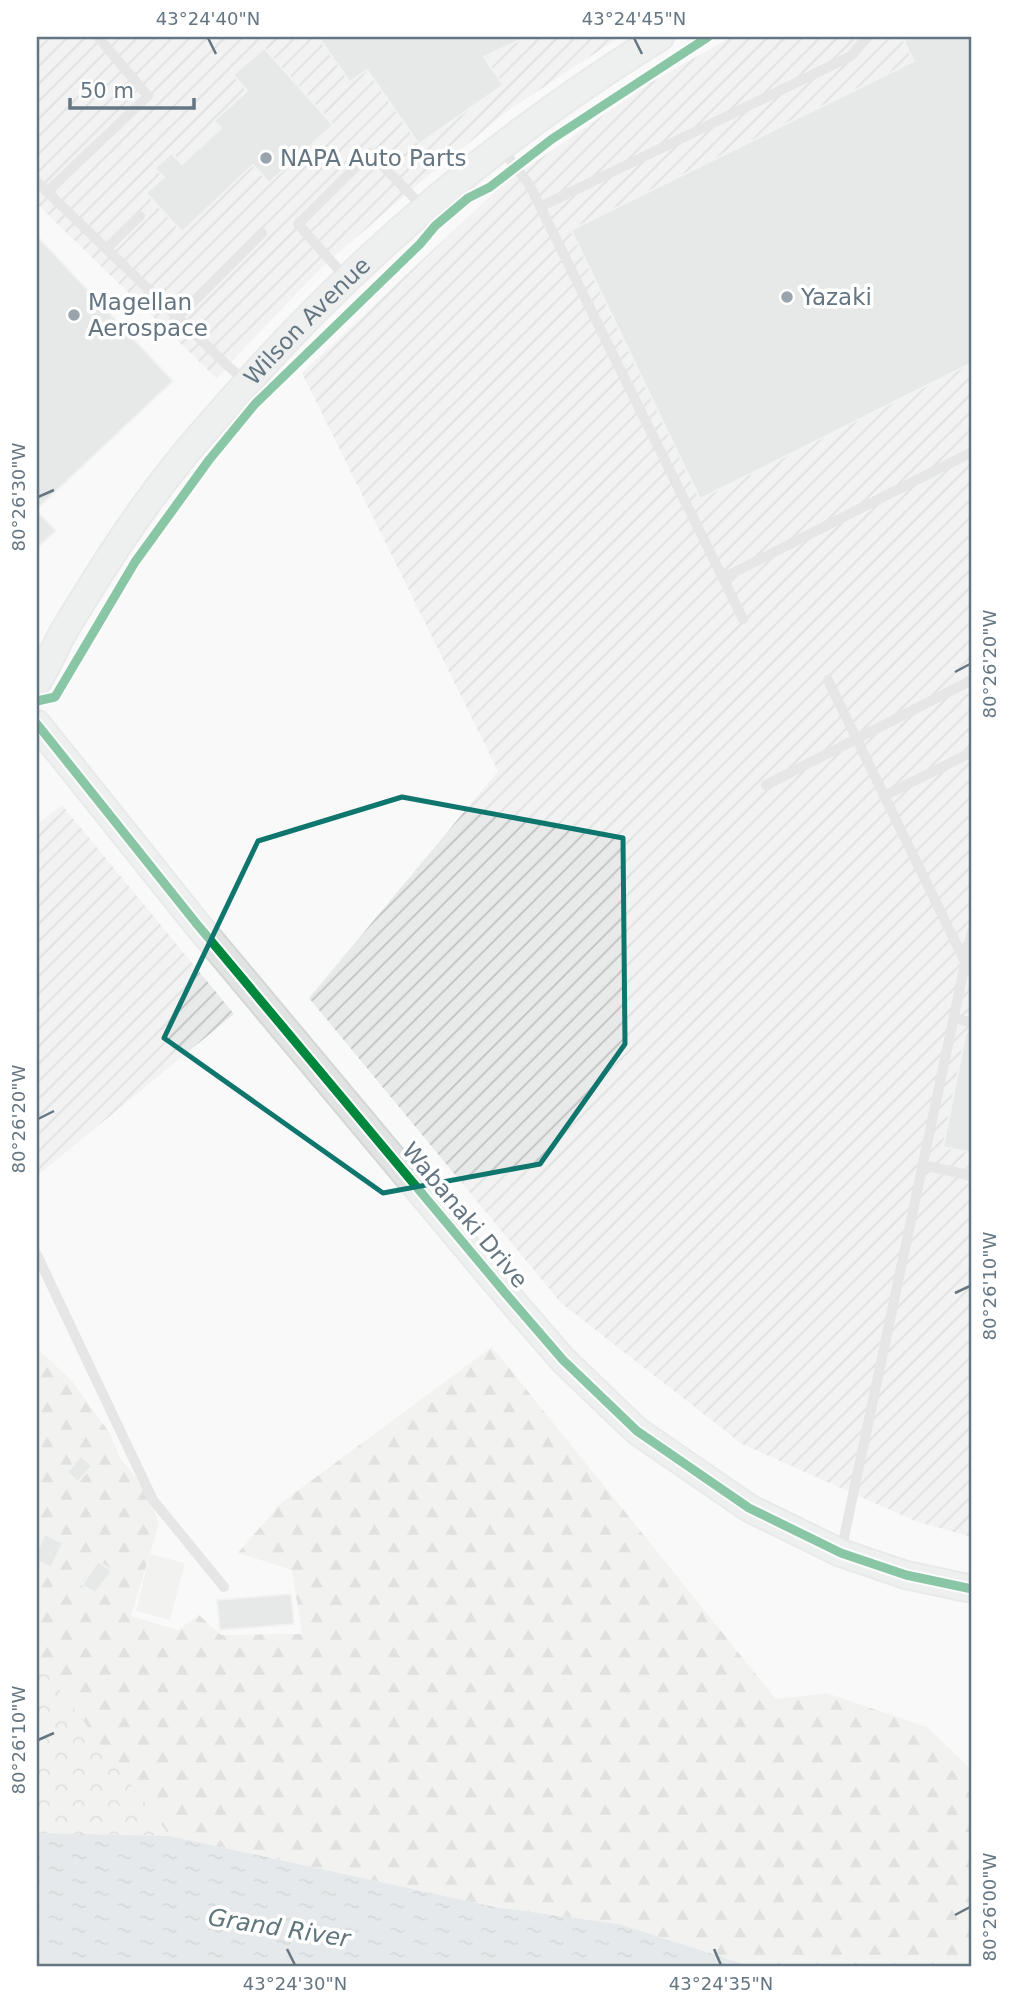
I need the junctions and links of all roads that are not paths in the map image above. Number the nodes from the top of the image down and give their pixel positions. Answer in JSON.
{"nodes":[{"id":1,"x":98,"y":37,"type":"edge"},
{"id":2,"x":660,"y":37,"type":"edge"},
{"id":3,"x":867,"y":37,"type":"edge"},
{"id":4,"x":500,"y":147,"type":"junction"},
{"id":5,"x":37,"y":182,"type":"edge"},
{"id":6,"x":47,"y":191,"type":"junction"},
{"id":7,"x":540,"y":207,"type":"junction"},
{"id":8,"x":425,"y":210,"type":"junction"},
{"id":9,"x":140,"y":216,"type":"dead end"},
{"id":10,"x":262,"y":233,"type":"dead end"},
{"id":11,"x":107,"y":248,"type":"junction"},
{"id":12,"x":348,"y":280,"type":"junction"},
{"id":13,"x":178,"y":317,"type":"junction"},
{"id":14,"x":248,"y":382,"type":"junction"},
{"id":15,"x":972,"y":452,"type":"edge"},
{"id":16,"x":723,"y":578,"type":"junction"},
{"id":17,"x":743,"y":619,"type":"dead end"},
{"id":18,"x":62,"y":634,"type":"junction"},
{"id":19,"x":37,"y":648,"type":"edge"},
{"id":20,"x":828,"y":680,"type":"dead end"},
{"id":21,"x":972,"y":680,"type":"edge"},
{"id":22,"x":37,"y":682,"type":"edge"},
{"id":23,"x":37,"y":724,"type":"edge"},
{"id":24,"x":857,"y":739,"type":"junction"},
{"id":25,"x":972,"y":752,"type":"edge"},
{"id":26,"x":766,"y":785,"type":"dead end"},
{"id":27,"x":884,"y":796,"type":"junction"},
{"id":28,"x":972,"y":931,"type":"edge"},
{"id":29,"x":969,"y":962,"type":"edge"},
{"id":30,"x":954,"y":1018,"type":"junction"},
{"id":31,"x":972,"y":1023,"type":"edge"},
{"id":32,"x":923,"y":1165,"type":"junction"},
{"id":33,"x":972,"y":1176,"type":"edge"},
{"id":34,"x":37,"y":1255,"type":"edge"},
{"id":35,"x":841,"y":1553,"type":"junction"},
{"id":36,"x":224,"y":1587,"type":"dead end"},
{"id":37,"x":972,"y":1589,"type":"edge"}],
"edges":[{"from":1,"to":6,"type":"lane"},
{"from":2,"to":4,"type":"street","name":"Wilson Avenue"},
{"from":3,"to":7,"type":"lane"},
{"from":4,"to":7,"type":"lane"},
{"from":4,"to":8,"type":"street","name":"Wilson Avenue"},
{"from":5,"to":6,"type":"lane"},
{"from":6,"to":11,"type":"lane"},
{"from":7,"to":16,"type":"lane"},
{"from":8,"to":12,"type":"street","name":"Wilson Avenue"},
{"from":8,"to":12,"type":"lane"},
{"from":9,"to":11,"type":"lane"},
{"from":10,"to":13,"type":"lane"},
{"from":11,"to":13,"type":"lane"},
{"from":12,"to":14,"type":"street","name":"Wilson Avenue"},
{"from":13,"to":14,"type":"lane"},
{"from":14,"to":18,"type":"street","name":"Wilson Avenue"},
{"from":15,"to":16,"type":"lane"},
{"from":16,"to":17,"type":"lane"},
{"from":18,"to":19,"type":"street"},
{"from":18,"to":22,"type":"street","name":"Wilson Avenue"},
{"from":20,"to":24,"type":"lane"},
{"from":21,"to":24,"type":"lane"},
{"from":23,"to":35,"type":"street","name":"Wabanaki Drive"},
{"from":24,"to":26,"type":"lane"},
{"from":24,"to":27,"type":"lane"},
{"from":25,"to":27,"type":"lane"},
{"from":27,"to":29,"type":"lane"},
{"from":28,"to":29,"type":"lane"},
{"from":29,"to":30,"type":"lane"},
{"from":30,"to":31,"type":"lane"},
{"from":30,"to":32,"type":"lane"},
{"from":32,"to":33,"type":"lane"},
{"from":32,"to":35,"type":"lane"},
{"from":34,"to":36,"type":"lane"},
{"from":35,"to":37,"type":"street","name":"Wabanaki Drive"}]}
